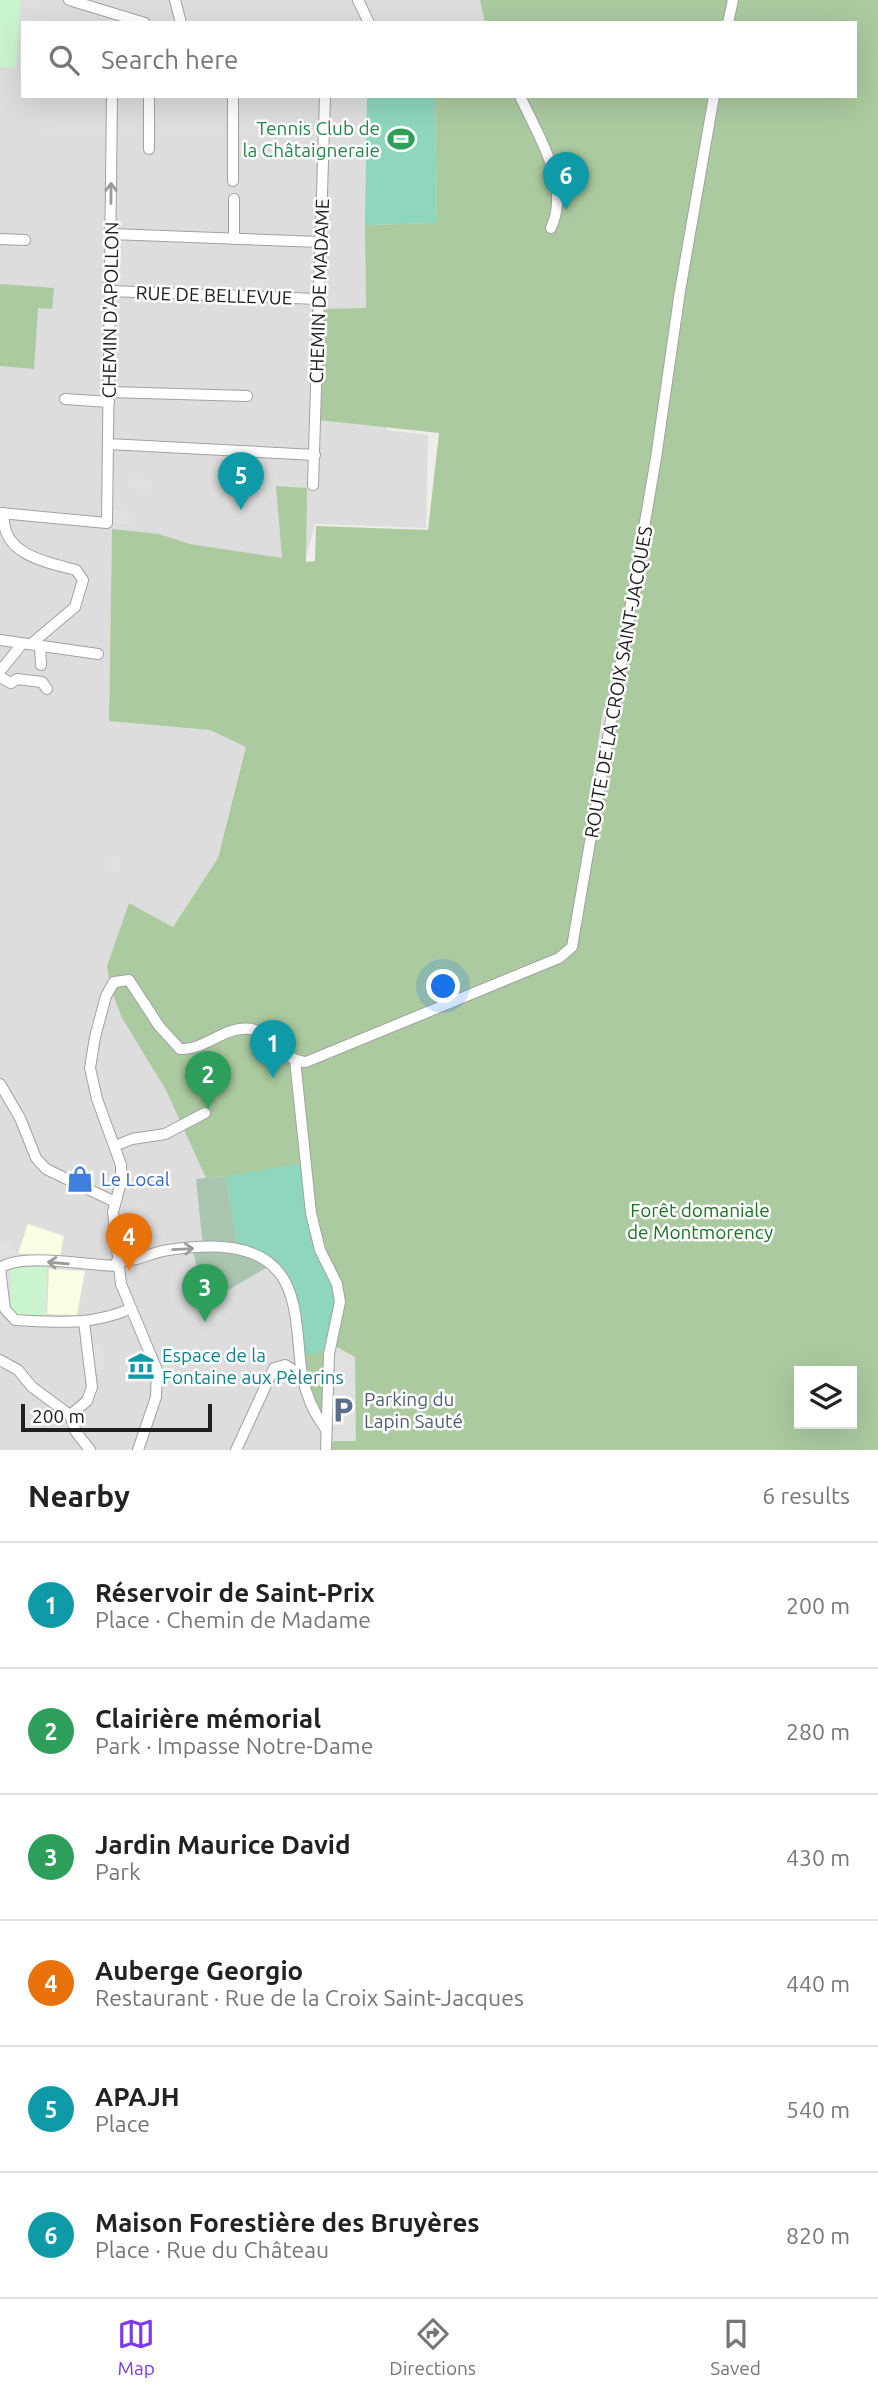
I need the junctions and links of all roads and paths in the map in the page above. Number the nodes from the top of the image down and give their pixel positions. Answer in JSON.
{"nodes":[{"id":1,"x":69,"y":0,"type":"edge"},
{"id":2,"x":175,"y":0,"type":"edge"},
{"id":3,"x":358,"y":0,"type":"edge"},
{"id":4,"x":733,"y":0,"type":"edge"},
{"id":5,"x":112,"y":18,"type":"edge"},
{"id":6,"x":132,"y":21,"type":"edge"},
{"id":7,"x":180,"y":21,"type":"edge"},
{"id":8,"x":368,"y":21,"type":"edge"},
{"id":9,"x":729,"y":21,"type":"edge"},
{"id":10,"x":112,"y":98,"type":"edge"},
{"id":11,"x":149,"y":98,"type":"edge"},
{"id":12,"x":233,"y":98,"type":"edge"},
{"id":13,"x":325,"y":98,"type":"edge"},
{"id":14,"x":521,"y":98,"type":"edge"},
{"id":15,"x":714,"y":98,"type":"edge"},
{"id":16,"x":149,"y":149,"type":"dead end"},
{"id":17,"x":233,"y":180,"type":"dead end"},
{"id":18,"x":234,"y":199,"type":"dead end"},
{"id":19,"x":551,"y":228,"type":"dead end"},
{"id":20,"x":111,"y":234,"type":"junction"},
{"id":21,"x":0,"y":239,"type":"edge"},
{"id":22,"x":234,"y":239,"type":"junction"},
{"id":23,"x":25,"y":240,"type":"dead end"},
{"id":24,"x":320,"y":242,"type":"junction"},
{"id":25,"x":109,"y":291,"type":"junction"},
{"id":26,"x":318,"y":299,"type":"junction"},
{"id":27,"x":247,"y":396,"type":"dead end"},
{"id":28,"x":109,"y":397,"type":"junction"},
{"id":29,"x":65,"y":399,"type":"dead end"},
{"id":30,"x":108,"y":444,"type":"junction"},
{"id":31,"x":315,"y":455,"type":"junction"},
{"id":32,"x":313,"y":485,"type":"dead end"},
{"id":33,"x":2,"y":513,"type":"edge"},
{"id":34,"x":0,"y":640,"type":"edge"},
{"id":35,"x":31,"y":645,"type":"junction"},
{"id":36,"x":98,"y":654,"type":"dead end"},
{"id":37,"x":41,"y":665,"type":"dead end"},
{"id":38,"x":1,"y":674,"type":"edge"},
{"id":39,"x":47,"y":688,"type":"dead end"},
{"id":40,"x":295,"y":1060,"type":"junction"},
{"id":41,"x":0,"y":1084,"type":"edge"},
{"id":42,"x":205,"y":1114,"type":"dead end"},
{"id":43,"x":115,"y":1146,"type":"junction"},
{"id":44,"x":115,"y":1202,"type":"junction"},
{"id":45,"x":117,"y":1263,"type":"junction"},
{"id":46,"x":0,"y":1268,"type":"edge"},
{"id":47,"x":130,"y":1309,"type":"junction"},
{"id":48,"x":84,"y":1322,"type":"junction"},
{"id":49,"x":0,"y":1360,"type":"edge"},
{"id":50,"x":302,"y":1375,"type":"junction"},
{"id":51,"x":70,"y":1415,"type":"junction"},
{"id":52,"x":325,"y":1429,"type":"junction"},
{"id":53,"x":90,"y":1450,"type":"edge"},
{"id":54,"x":138,"y":1450,"type":"edge"},
{"id":55,"x":236,"y":1450,"type":"edge"},
{"id":56,"x":326,"y":1450,"type":"edge"}],
"edges":[{"from":1,"to":5,"type":"street"},
{"from":2,"to":7,"type":"street"},
{"from":3,"to":8,"type":"street"},
{"from":4,"to":9,"type":"street"},
{"from":5,"to":6,"type":"street"},
{"from":20,"to":10,"type":"street","name":"CHEMIN D'APOLLON","one_way":true},
{"from":11,"to":16,"type":"street"},
{"from":12,"to":17,"type":"street"},
{"from":13,"to":24,"type":"street","name":"CHEMIN DE MADAME"},
{"from":14,"to":19,"type":"street"},
{"from":15,"to":40,"type":"street","name":"ROUTE DE LA CROIX SAINT-JACQUES"},
{"from":18,"to":22,"type":"street"},
{"from":20,"to":22,"type":"street"},
{"from":20,"to":25,"type":"street","name":"CHEMIN D'APOLLON"},
{"from":21,"to":23,"type":"street"},
{"from":22,"to":24,"type":"street"},
{"from":24,"to":26,"type":"street","name":"CHEMIN DE MADAME"},
{"from":25,"to":26,"type":"street","name":"RUE DE BELLEVUE"},
{"from":25,"to":28,"type":"street","name":"CHEMIN D'APOLLON"},
{"from":26,"to":31,"type":"street","name":"CHEMIN DE MADAME"},
{"from":27,"to":28,"type":"street"},
{"from":28,"to":29,"type":"street"},
{"from":28,"to":30,"type":"street","name":"CHEMIN D'APOLLON"},
{"from":30,"to":31,"type":"street"},
{"from":30,"to":33,"type":"street","name":"CHEMIN D'APOLLON"},
{"from":31,"to":32,"type":"street","name":"CHEMIN DE MADAME"},
{"from":33,"to":35,"type":"street"},
{"from":34,"to":35,"type":"street"},
{"from":35,"to":36,"type":"street"},
{"from":35,"to":37,"type":"street"},
{"from":35,"to":38,"type":"street"},
{"from":38,"to":39,"type":"street"},
{"from":40,"to":43,"type":"street"},
{"from":40,"to":52,"type":"street"},
{"from":41,"to":44,"type":"street"},
{"from":42,"to":43,"type":"street"},
{"from":43,"to":44,"type":"street"},
{"from":44,"to":45,"type":"street"},
{"from":45,"to":46,"type":"street","one_way":true},
{"from":45,"to":47,"type":"street"},
{"from":45,"to":50,"type":"street","one_way":true},
{"from":46,"to":48,"type":"street"},
{"from":47,"to":48,"type":"street"},
{"from":47,"to":54,"type":"street"},
{"from":48,"to":51,"type":"street"},
{"from":49,"to":51,"type":"street"},
{"from":50,"to":52,"type":"street"},
{"from":50,"to":55,"type":"street"},
{"from":51,"to":53,"type":"street"},
{"from":52,"to":56,"type":"street"}]}
